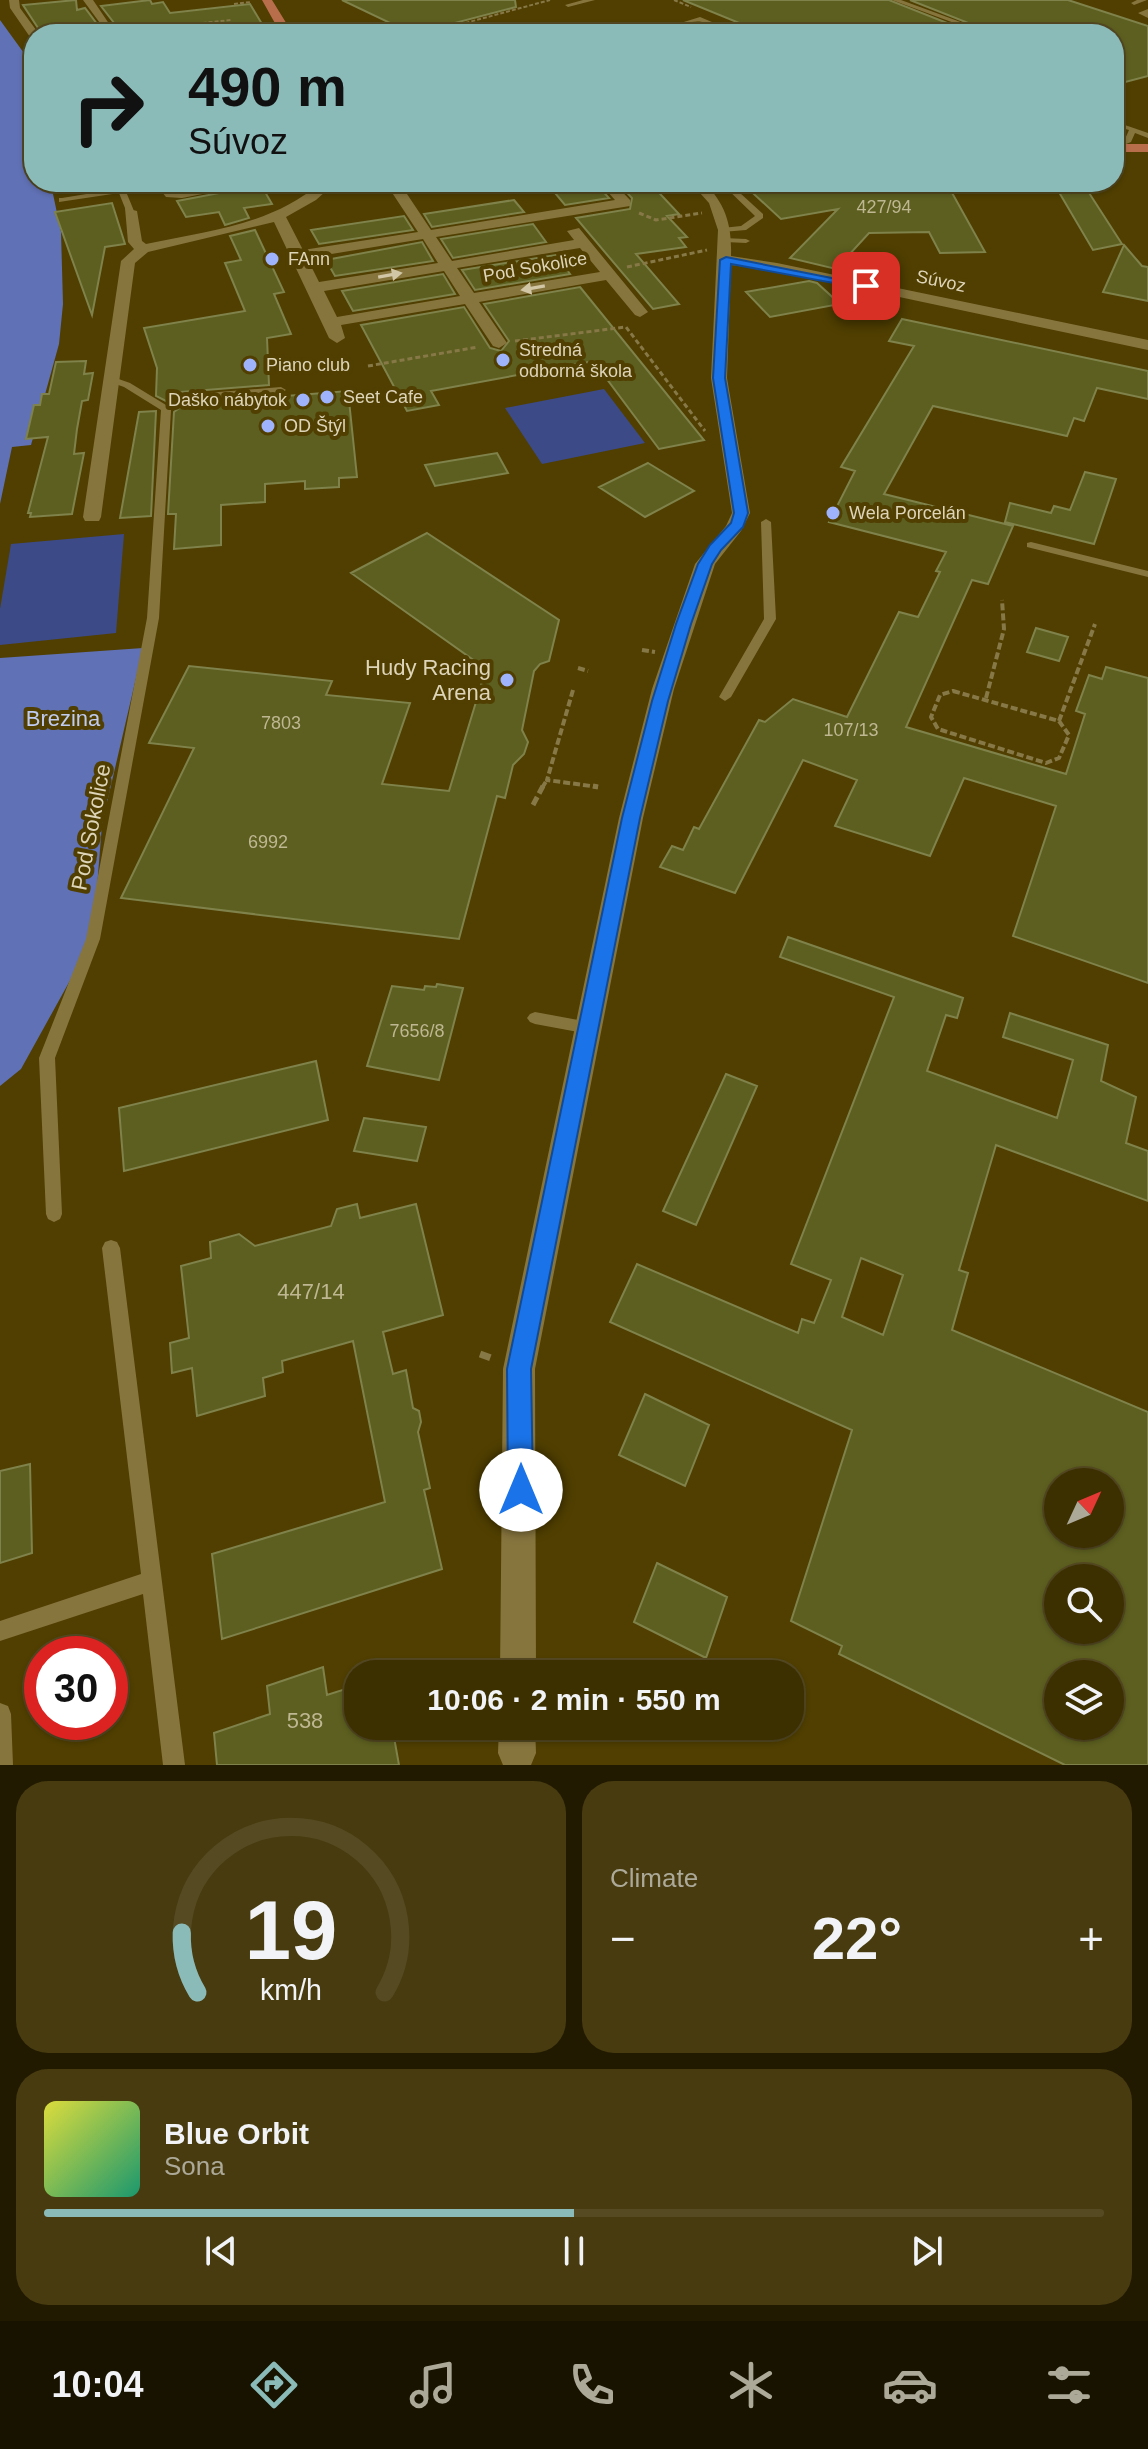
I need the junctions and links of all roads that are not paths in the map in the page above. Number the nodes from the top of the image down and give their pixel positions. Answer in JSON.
{"nodes":[{"id":1,"x":14,"y":0,"type":"edge"},
{"id":2,"x":88,"y":0,"type":"edge"},
{"id":3,"x":592,"y":0,"type":"edge"},
{"id":4,"x":895,"y":0,"type":"edge"},
{"id":5,"x":1144,"y":0,"type":"edge"},
{"id":6,"x":269,"y":3,"type":"edge"},
{"id":7,"x":1134,"y":3,"type":"dead end"},
{"id":8,"x":568,"y":5,"type":"dead end"},
{"id":9,"x":26,"y":24,"type":"edge"},
{"id":10,"x":106,"y":24,"type":"edge"},
{"id":11,"x":281,"y":24,"type":"edge"},
{"id":12,"x":684,"y":24,"type":"edge"},
{"id":13,"x":711,"y":24,"type":"edge"},
{"id":14,"x":962,"y":24,"type":"edge"},
{"id":15,"x":1148,"y":136,"type":"edge"},
{"id":16,"x":1124,"y":142,"type":"edge"},
{"id":17,"x":1124,"y":148,"type":"edge"},
{"id":18,"x":1148,"y":148,"type":"edge"},
{"id":19,"x":92,"y":192,"type":"edge"},
{"id":20,"x":121,"y":192,"type":"edge"},
{"id":21,"x":166,"y":192,"type":"edge"},
{"id":22,"x":204,"y":192,"type":"edge"},
{"id":23,"x":317,"y":192,"type":"edge"},
{"id":24,"x":399,"y":192,"type":"edge"},
{"id":25,"x":615,"y":192,"type":"edge"},
{"id":26,"x":705,"y":192,"type":"edge"},
{"id":27,"x":735,"y":192,"type":"edge"},
{"id":28,"x":62,"y":200,"type":"dead end"},
{"id":29,"x":130,"y":211,"type":"joint"},
{"id":30,"x":559,"y":214,"type":"junction"},
{"id":31,"x":279,"y":217,"type":"junction"},
{"id":32,"x":427,"y":234,"type":"junction"},
{"id":33,"x":725,"y":239,"type":"junction"},
{"id":34,"x":584,"y":243,"type":"junction"},
{"id":35,"x":143,"y":249,"type":"junction"},
{"id":36,"x":296,"y":255,"type":"junction"},
{"id":37,"x":446,"y":265,"type":"junction"},
{"id":38,"x":608,"y":273,"type":"junction"},
{"id":39,"x":313,"y":288,"type":"junction"},
{"id":40,"x":468,"y":299,"type":"junction"},
{"id":41,"x":640,"y":312,"type":"dead end"},
{"id":42,"x":332,"y":322,"type":"junction"},
{"id":43,"x":337,"y":338,"type":"dead end"},
{"id":44,"x":499,"y":343,"type":"dead end"},
{"id":45,"x":1148,"y":345,"type":"edge"},
{"id":46,"x":110,"y":379,"type":"junction"},
{"id":47,"x":281,"y":390,"type":"dead end"},
{"id":48,"x":166,"y":409,"type":"junction"},
{"id":49,"x":92,"y":517,"type":"dead end"},
{"id":50,"x":766,"y":522,"type":"dead end"},
{"id":51,"x":1031,"y":545,"type":"dead end"},
{"id":52,"x":1148,"y":574,"type":"edge"},
{"id":53,"x":725,"y":697,"type":"dead end"},
{"id":54,"x":535,"y":1018,"type":"dead end"},
{"id":55,"x":589,"y":1028,"type":"junction"},
{"id":56,"x":54,"y":1214,"type":"dead end"},
{"id":57,"x":111,"y":1248,"type":"dead end"},
{"id":58,"x":151,"y":1581,"type":"junction"},
{"id":59,"x":0,"y":1631,"type":"edge"},
{"id":60,"x":518,"y":1660,"type":"edge"},
{"id":61,"x":0,"y":1714,"type":"edge"},
{"id":62,"x":2,"y":1765,"type":"edge"},
{"id":63,"x":174,"y":1765,"type":"edge"}],
"edges":[{"from":1,"to":9,"type":"street"},
{"from":2,"to":10,"type":"street"},
{"from":3,"to":8,"type":"lane"},
{"from":4,"to":14,"type":"lane"},
{"from":5,"to":7,"type":"lane"},
{"from":6,"to":11,"type":"main road"},
{"from":12,"to":13,"type":"lane"},
{"from":15,"to":16,"type":"lane"},
{"from":17,"to":18,"type":"main road"},
{"from":19,"to":28,"type":"lane"},
{"from":20,"to":29,"type":"lane"},
{"from":21,"to":22,"type":"lane"},
{"from":23,"to":31,"type":"street"},
{"from":24,"to":32,"type":"street","name":"Pod Sokolice"},
{"from":25,"to":30,"type":"street"},
{"from":26,"to":33,"type":"street"},
{"from":27,"to":33,"type":"lane"},
{"from":29,"to":35,"type":"street"},
{"from":30,"to":32,"type":"street"},
{"from":30,"to":34,"type":"street","name":"Pod Sokolice"},
{"from":31,"to":35,"type":"street"},
{"from":31,"to":36,"type":"street"},
{"from":32,"to":36,"type":"street"},
{"from":32,"to":37,"type":"street","name":"Pod Sokolice"},
{"from":33,"to":45,"type":"street","name":"Súvoz"},
{"from":33,"to":55,"type":"street"},
{"from":34,"to":37,"type":"street","name":"Pod Sokolice"},
{"from":34,"to":38,"type":"street","name":"Pod Sokolice"},
{"from":35,"to":46,"type":"street"},
{"from":36,"to":39,"type":"street"},
{"from":39,"to":37,"type":"street","name":"Pod Sokolice","one_way":true},
{"from":37,"to":40,"type":"street","name":"Pod Sokolice"},
{"from":38,"to":40,"type":"street","name":"Pod Sokolice","one_way":true},
{"from":38,"to":41,"type":"street","name":"Pod Sokolice"},
{"from":39,"to":42,"type":"street"},
{"from":40,"to":42,"type":"street","name":"Pod Sokolice"},
{"from":40,"to":44,"type":"street","name":"Pod Sokolice"},
{"from":42,"to":43,"type":"street"},
{"from":46,"to":48,"type":"lane"},
{"from":46,"to":49,"type":"street"},
{"from":47,"to":48,"type":"lane"},
{"from":48,"to":56,"type":"lane","name":"Pod Sokolice"},
{"from":50,"to":53,"type":"lane"},
{"from":51,"to":52,"type":"lane"},
{"from":54,"to":55,"type":"lane"},
{"from":55,"to":60,"type":"street"},
{"from":57,"to":58,"type":"lane"},
{"from":58,"to":59,"type":"lane"},
{"from":58,"to":63,"type":"lane"},
{"from":61,"to":62,"type":"lane"}]}
